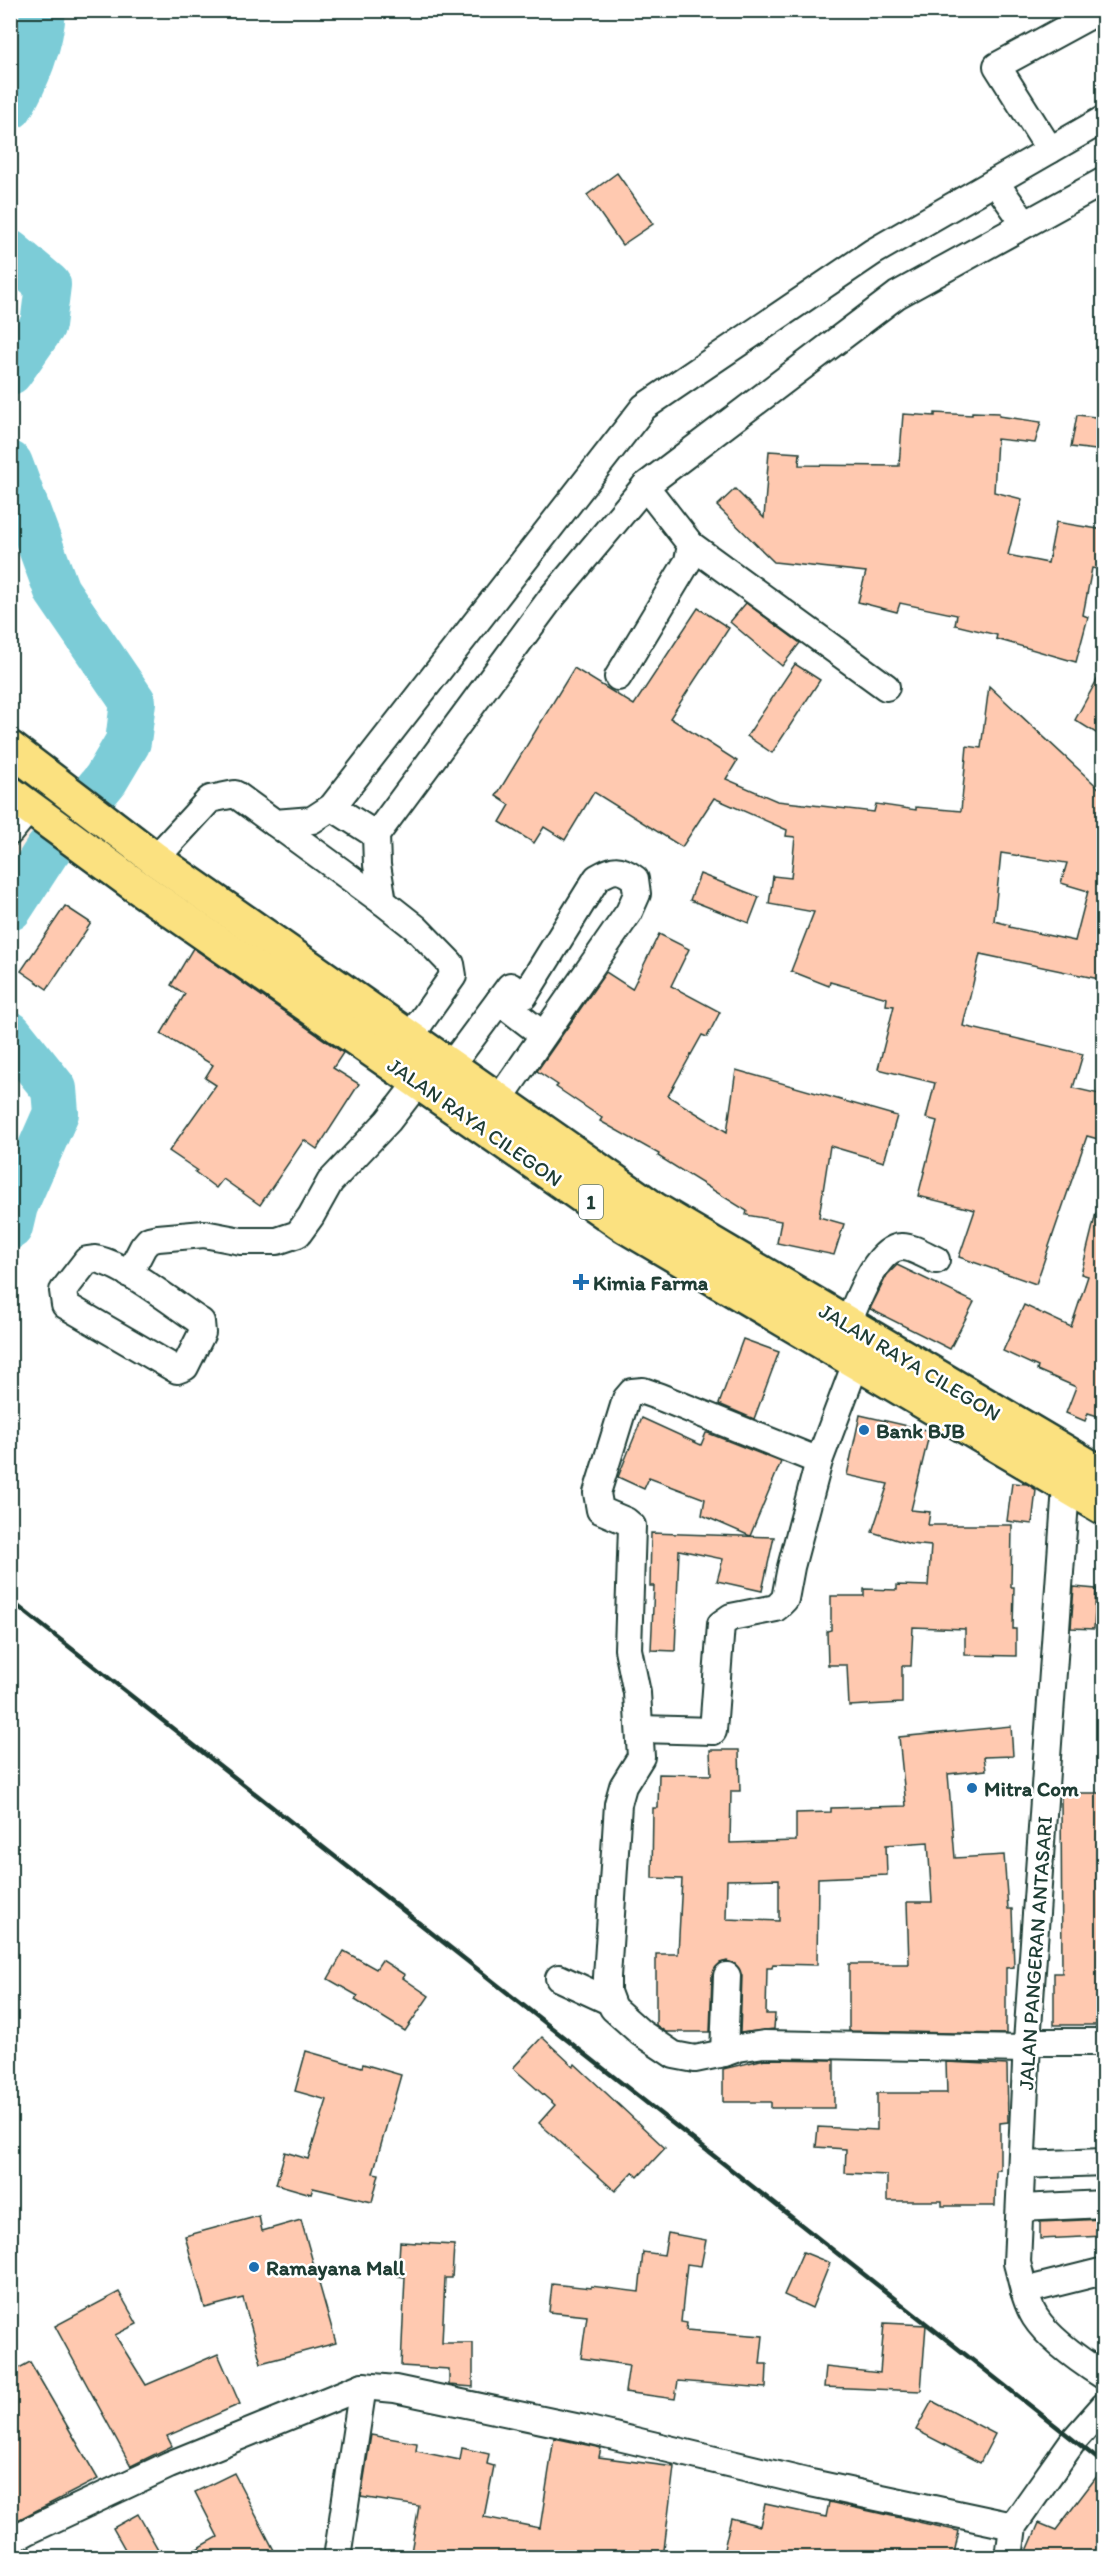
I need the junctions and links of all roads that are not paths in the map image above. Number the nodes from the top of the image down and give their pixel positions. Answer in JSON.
{"nodes":[{"id":1,"x":1100,"y":10,"type":"edge"},
{"id":2,"x":1104,"y":118,"type":"edge"},
{"id":3,"x":1050,"y":150,"type":"junction"},
{"id":4,"x":1104,"y":181,"type":"edge"},
{"id":5,"x":995,"y":182,"type":"junction"},
{"id":6,"x":1025,"y":224,"type":"junction"},
{"id":7,"x":645,"y":486,"type":"junction"},
{"id":8,"x":691,"y":545,"type":"junction"},
{"id":9,"x":618,"y":677,"type":"dead end"},
{"id":10,"x":886,"y":687,"type":"dead end"},
{"id":11,"x":10,"y":748,"type":"edge"},
{"id":12,"x":332,"y":807,"type":"junction"},
{"id":13,"x":25,"y":814,"type":"edge"},
{"id":14,"x":274,"y":823,"type":"junction"},
{"id":15,"x":376,"y":835,"type":"junction"},
{"id":16,"x":155,"y":859,"type":"junction"},
{"id":17,"x":383,"y":902,"type":"junction"},
{"id":18,"x":500,"y":1001,"type":"junction"},
{"id":19,"x":542,"y":1034,"type":"junction"},
{"id":20,"x":410,"y":1037,"type":"junction"},
{"id":21,"x":450,"y":1066,"type":"junction"},
{"id":22,"x":418,"y":1082,"type":"junction"},
{"id":23,"x":498,"y":1101,"type":"junction"},
{"id":24,"x":936,"y":1260,"type":"dead end"},
{"id":25,"x":129,"y":1274,"type":"junction"},
{"id":26,"x":847,"y":1324,"type":"junction"},
{"id":27,"x":856,"y":1363,"type":"junction"},
{"id":28,"x":819,"y":1461,"type":"junction"},
{"id":29,"x":1082,"y":1474,"type":"edge"},
{"id":30,"x":1104,"y":1508,"type":"edge"},
{"id":31,"x":640,"y":1729,"type":"junction"},
{"id":32,"x":727,"y":1976,"type":"dead end"},
{"id":33,"x":559,"y":1978,"type":"dead end"},
{"id":34,"x":609,"y":2001,"type":"junction"},
{"id":35,"x":1104,"y":2042,"type":"edge"},
{"id":36,"x":1027,"y":2045,"type":"junction"},
{"id":37,"x":724,"y":2053,"type":"junction"},
{"id":38,"x":1104,"y":2162,"type":"edge"},
{"id":39,"x":1023,"y":2165,"type":"junction"},
{"id":40,"x":1104,"y":2204,"type":"edge"},
{"id":41,"x":1021,"y":2208,"type":"junction"},
{"id":42,"x":1104,"y":2271,"type":"edge"},
{"id":43,"x":1024,"y":2291,"type":"junction"},
{"id":44,"x":1104,"y":2376,"type":"edge"},
{"id":45,"x":363,"y":2386,"type":"junction"},
{"id":46,"x":1104,"y":2406,"type":"edge"},
{"id":47,"x":1013,"y":2526,"type":"junction"},
{"id":48,"x":10,"y":2541,"type":"edge"},
{"id":49,"x":337,"y":2558,"type":"edge"},
{"id":50,"x":1009,"y":2558,"type":"edge"}],
"edges":[{"from":1,"to":3,"type":"street"},
{"from":2,"to":3,"type":"street"},
{"from":3,"to":5,"type":"street"},
{"from":4,"to":6,"type":"street"},
{"from":5,"to":6,"type":"street"},
{"from":5,"to":12,"type":"street"},
{"from":6,"to":7,"type":"street"},
{"from":7,"to":8,"type":"street"},
{"from":7,"to":15,"type":"street"},
{"from":8,"to":9,"type":"street"},
{"from":8,"to":10,"type":"street"},
{"from":11,"to":16,"type":"highway","number":"1"},
{"from":12,"to":14,"type":"street"},
{"from":12,"to":15,"type":"street"},
{"from":13,"to":22,"type":"highway","name":"JALAN RAYA CILEGON","number":"1"},
{"from":14,"to":16,"type":"street"},
{"from":14,"to":17,"type":"street"},
{"from":15,"to":17,"type":"street"},
{"from":16,"to":20,"type":"highway","name":"JALAN RAYA CILEGON","number":"1"},
{"from":17,"to":20,"type":"street"},
{"from":18,"to":19,"type":"street"},
{"from":18,"to":19,"type":"street"},
{"from":18,"to":21,"type":"street"},
{"from":19,"to":23,"type":"street"},
{"from":20,"to":21,"type":"highway","name":"JALAN RAYA CILEGON","number":"1"},
{"from":21,"to":23,"type":"highway","name":"JALAN RAYA CILEGON","number":"1"},
{"from":22,"to":25,"type":"street"},
{"from":22,"to":27,"type":"highway","name":"JALAN RAYA CILEGON","number":"1"},
{"from":23,"to":26,"type":"highway","name":"JALAN RAYA CILEGON","number":"1"},
{"from":24,"to":26,"type":"street"},
{"from":25,"to":25,"type":"street"},
{"from":26,"to":29,"type":"highway","name":"JALAN RAYA CILEGON","number":"1"},
{"from":27,"to":28,"type":"street"},
{"from":27,"to":29,"type":"highway","name":"JALAN RAYA CILEGON","number":"1"},
{"from":28,"to":31,"type":"street"},
{"from":28,"to":31,"type":"street"},
{"from":29,"to":30,"type":"highway","name":"JALAN RAYA CILEGON","number":"1"},
{"from":29,"to":36,"type":"street","name":"JALAN PANGERAN ANTASARI"},
{"from":31,"to":34,"type":"street"},
{"from":32,"to":37,"type":"street"},
{"from":33,"to":34,"type":"street"},
{"from":34,"to":37,"type":"street"},
{"from":35,"to":36,"type":"street"},
{"from":36,"to":37,"type":"street"},
{"from":36,"to":39,"type":"street","name":"JALAN PANGERAN ANTASARI"},
{"from":38,"to":39,"type":"street"},
{"from":39,"to":41,"type":"street","name":"JALAN PANGERAN ANTASARI"},
{"from":40,"to":41,"type":"street"},
{"from":41,"to":43,"type":"street","name":"JALAN PANGERAN ANTASARI"},
{"from":42,"to":43,"type":"street"},
{"from":43,"to":44,"type":"street","name":"JALAN PANGERAN ANTASARI"},
{"from":45,"to":47,"type":"street"},
{"from":45,"to":48,"type":"street"},
{"from":45,"to":49,"type":"street"},
{"from":46,"to":47,"type":"street"},
{"from":47,"to":50,"type":"street"}]}
